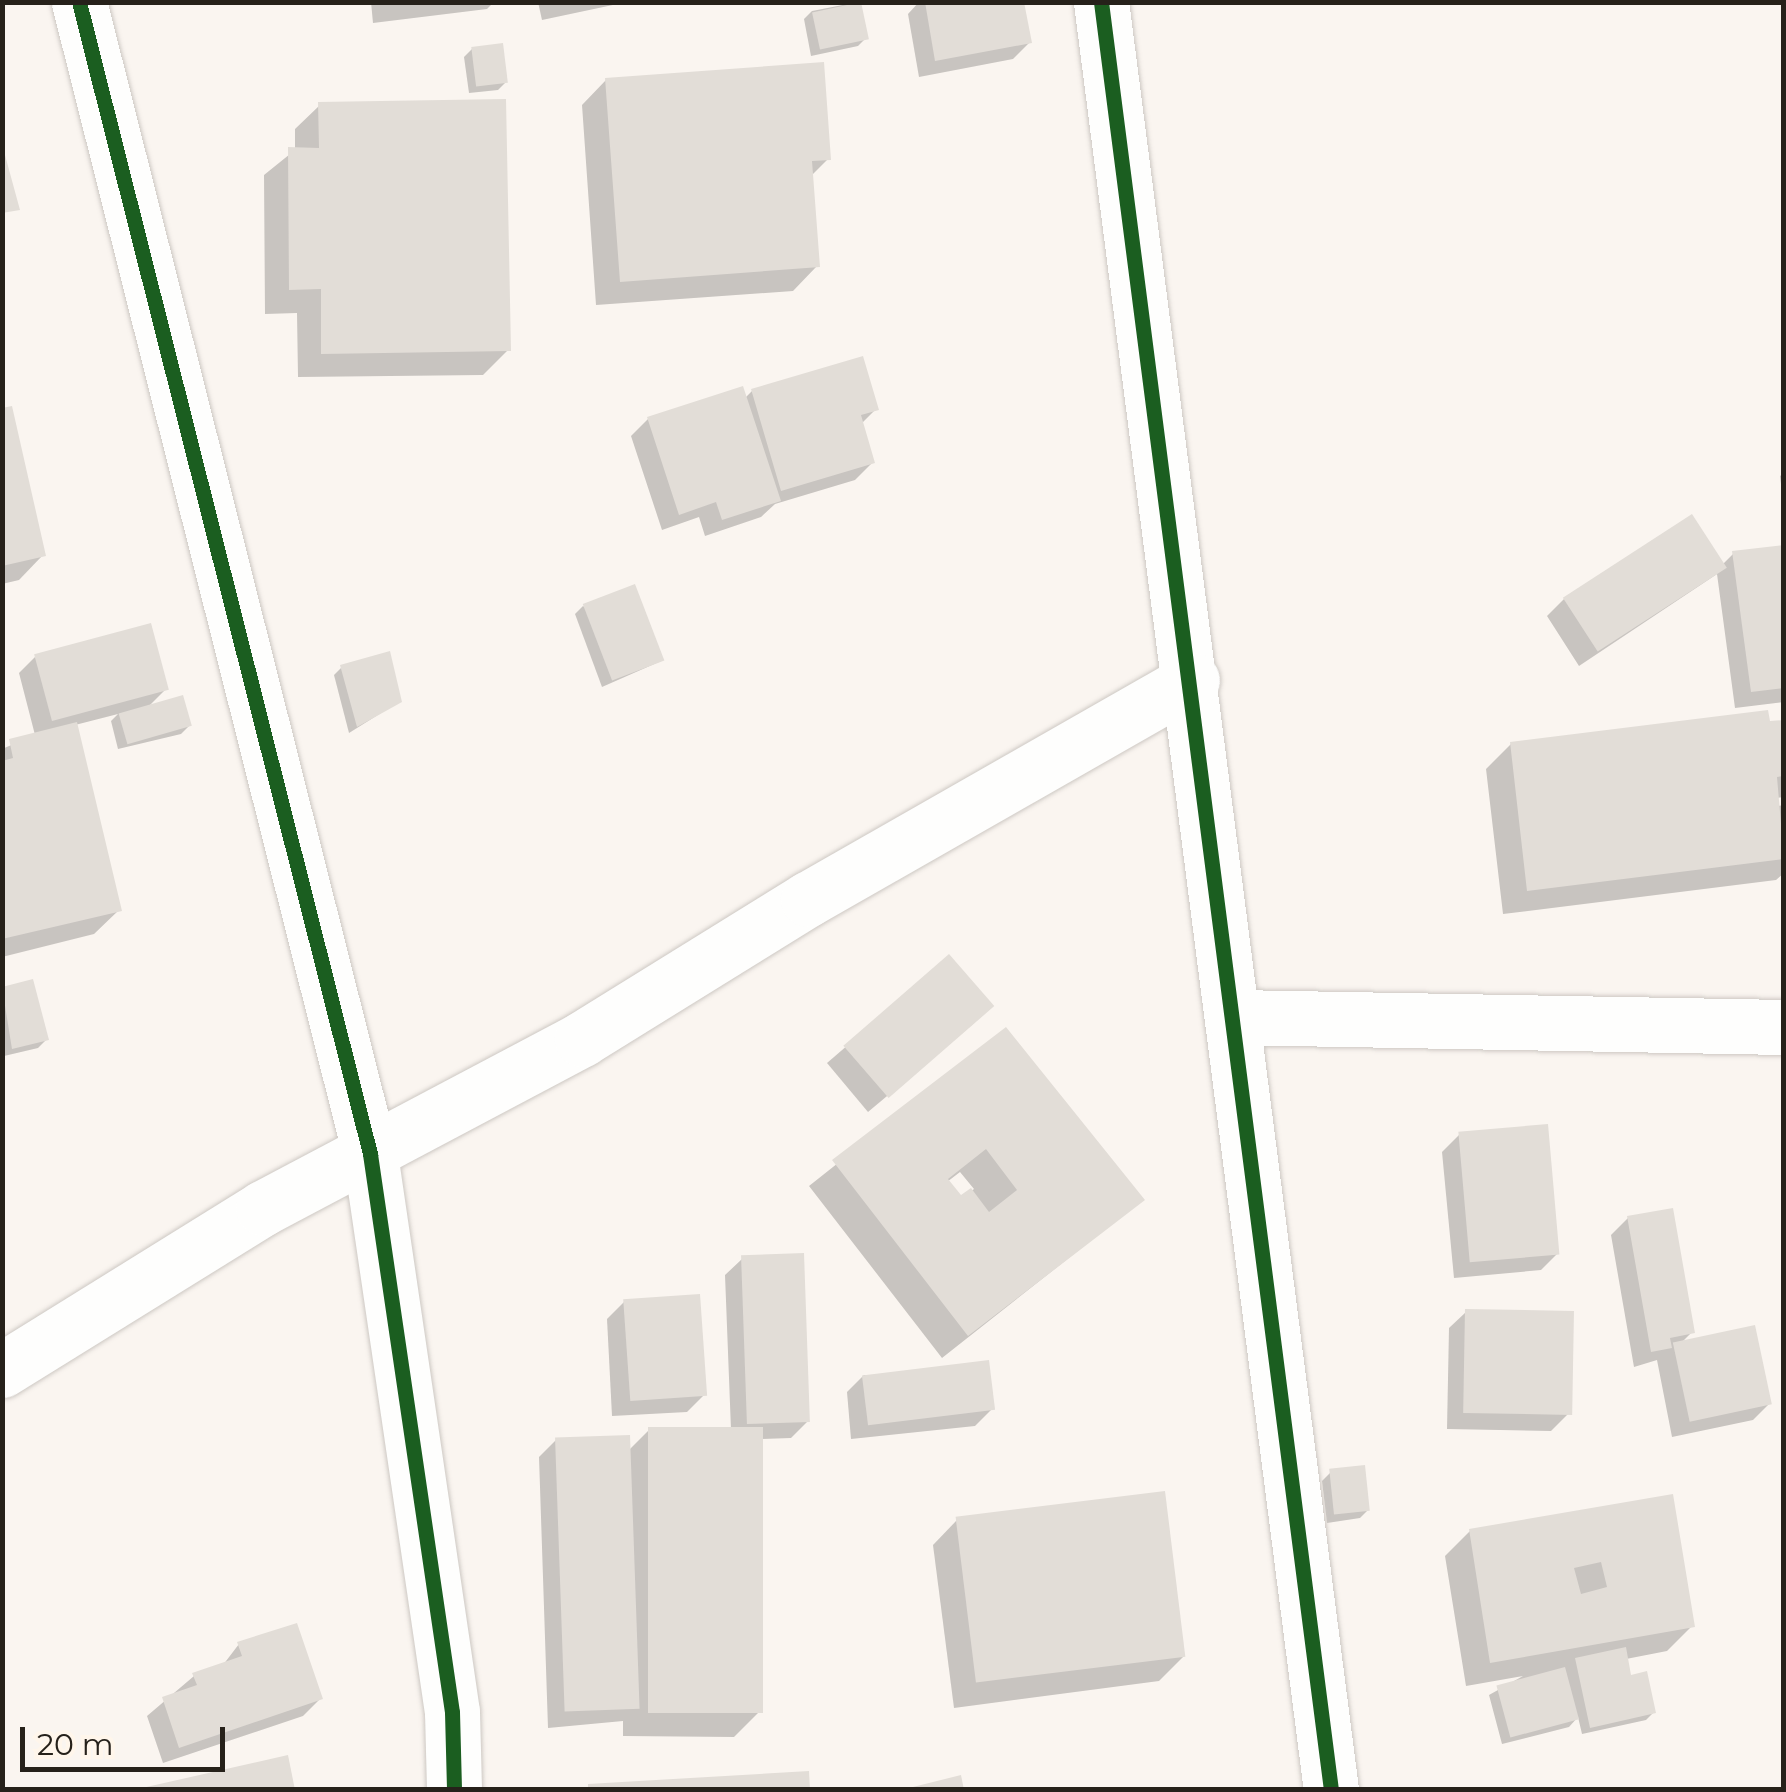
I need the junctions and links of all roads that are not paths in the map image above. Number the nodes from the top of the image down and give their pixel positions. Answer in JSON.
{"nodes":[{"id":1,"x":80,"y":2,"type":"edge"},
{"id":2,"x":1101,"y":2,"type":"edge"},
{"id":3,"x":1192,"y":680,"type":"junction"},
{"id":4,"x":1234,"y":1017,"type":"junction"},
{"id":5,"x":1784,"y":1027,"type":"edge"},
{"id":6,"x":370,"y":1154,"type":"junction"},
{"id":7,"x":2,"y":1370,"type":"edge"},
{"id":8,"x":454,"y":1790,"type":"edge"},
{"id":9,"x":1332,"y":1790,"type":"edge"}],
"edges":[{"from":1,"to":6,"type":"street"},
{"from":2,"to":3,"type":"street"},
{"from":3,"to":4,"type":"street"},
{"from":3,"to":6,"type":"street"},
{"from":4,"to":5,"type":"street"},
{"from":4,"to":9,"type":"street"},
{"from":6,"to":7,"type":"street"},
{"from":6,"to":8,"type":"street"}]}
